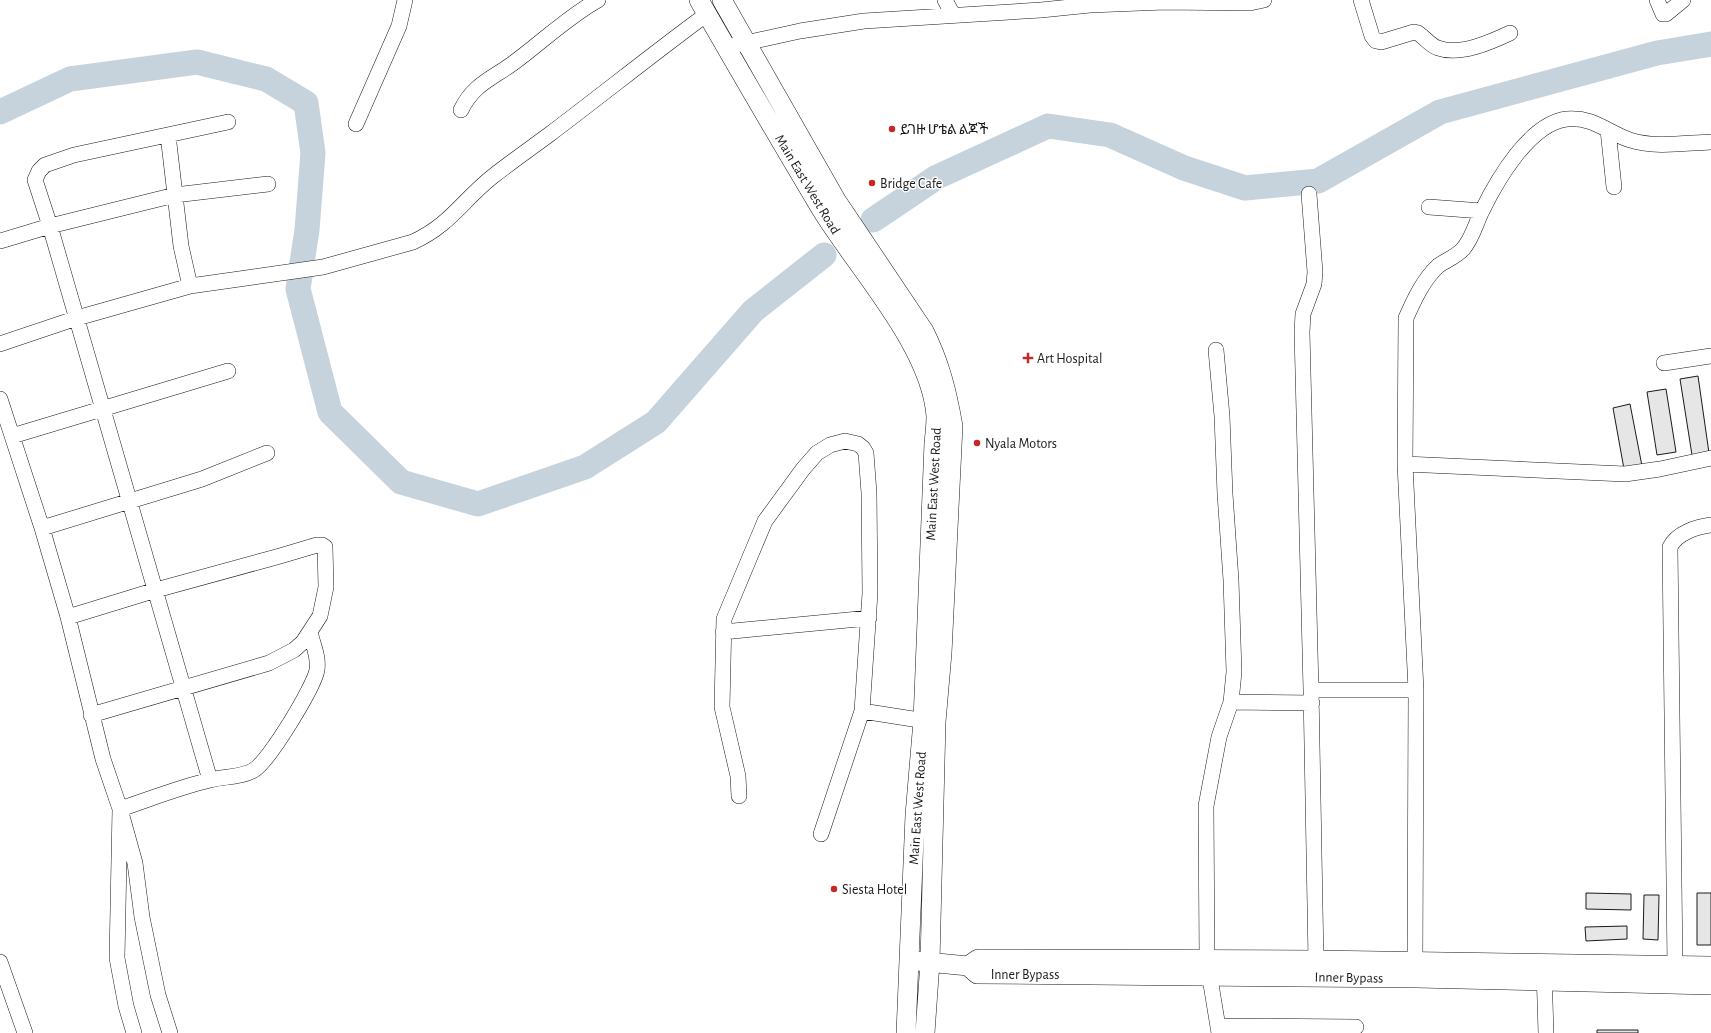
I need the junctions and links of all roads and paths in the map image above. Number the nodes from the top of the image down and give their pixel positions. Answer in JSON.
{"nodes":[{"id":1,"x":405,"y":0,"type":"edge"},
{"id":2,"x":598,"y":0,"type":"edge"},
{"id":3,"x":722,"y":0,"type":"edge"},
{"id":4,"x":945,"y":0,"type":"edge"},
{"id":5,"x":1361,"y":0,"type":"edge"},
{"id":6,"x":1657,"y":0,"type":"edge"},
{"id":7,"x":1683,"y":0,"type":"edge"},
{"id":8,"x":1254,"y":1,"type":"edge"},
{"id":9,"x":1088,"y":3,"type":"edge"},
{"id":10,"x":703,"y":7,"type":"edge"},
{"id":11,"x":953,"y":14,"type":"junction"},
{"id":12,"x":1510,"y":33,"type":"dead end"},
{"id":13,"x":745,"y":43,"type":"junction"},
{"id":14,"x":727,"y":47,"type":"junction"},
{"id":15,"x":461,"y":110,"type":"dead end"},
{"id":16,"x":228,"y":122,"type":"dead end"},
{"id":17,"x":356,"y":124,"type":"dead end"},
{"id":18,"x":1608,"y":130,"type":"junction"},
{"id":19,"x":168,"y":135,"type":"junction"},
{"id":20,"x":801,"y":138,"type":"junction"},
{"id":21,"x":1711,"y":142,"type":"edge"},
{"id":22,"x":785,"y":147,"type":"junction"},
{"id":23,"x":268,"y":184,"type":"dead end"},
{"id":24,"x":1614,"y":187,"type":"dead end"},
{"id":25,"x":1309,"y":194,"type":"dead end"},
{"id":26,"x":176,"y":195,"type":"junction"},
{"id":27,"x":829,"y":205,"type":"junction"},
{"id":28,"x":1429,"y":207,"type":"dead end"},
{"id":29,"x":1482,"y":211,"type":"junction"},
{"id":30,"x":50,"y":226,"type":"junction"},
{"id":31,"x":0,"y":241,"type":"edge"},
{"id":32,"x":190,"y":286,"type":"junction"},
{"id":33,"x":77,"y":318,"type":"junction"},
{"id":34,"x":0,"y":344,"type":"edge"},
{"id":35,"x":1216,"y":350,"type":"dead end"},
{"id":36,"x":1711,"y":356,"type":"edge"},
{"id":37,"x":1664,"y":363,"type":"dead end"},
{"id":38,"x":228,"y":371,"type":"dead end"},
{"id":39,"x":0,"y":399,"type":"edge"},
{"id":40,"x":102,"y":410,"type":"junction"},
{"id":41,"x":12,"y":436,"type":"junction"},
{"id":42,"x":267,"y":453,"type":"dead end"},
{"id":43,"x":1711,"y":458,"type":"edge"},
{"id":44,"x":1405,"y":464,"type":"junction"},
{"id":45,"x":129,"y":501,"type":"junction"},
{"id":46,"x":1711,"y":525,"type":"edge"},
{"id":47,"x":42,"y":528,"type":"junction"},
{"id":48,"x":156,"y":590,"type":"junction"},
{"id":49,"x":68,"y":617,"type":"junction"},
{"id":50,"x":869,"y":618,"type":"junction"},
{"id":51,"x":310,"y":632,"type":"junction"},
{"id":52,"x":723,"y":632,"type":"junction"},
{"id":53,"x":184,"y":688,"type":"junction"},
{"id":54,"x":1416,"y":690,"type":"junction"},
{"id":55,"x":1311,"y":696,"type":"junction"},
{"id":56,"x":1231,"y":702,"type":"junction"},
{"id":57,"x":862,"y":711,"type":"junction"},
{"id":58,"x":91,"y":715,"type":"junction"},
{"id":59,"x":929,"y":721,"type":"junction"},
{"id":60,"x":210,"y":780,"type":"junction"},
{"id":61,"x":739,"y":796,"type":"dead end"},
{"id":62,"x":120,"y":809,"type":"junction"},
{"id":63,"x":924,"y":816,"type":"junction"},
{"id":64,"x":821,"y":834,"type":"dead end"},
{"id":65,"x":908,"y":960,"type":"junction"},
{"id":66,"x":1316,"y":960,"type":"junction"},
{"id":67,"x":0,"y":962,"type":"edge"},
{"id":68,"x":930,"y":962,"type":"junction"},
{"id":69,"x":1415,"y":962,"type":"junction"},
{"id":70,"x":1675,"y":965,"type":"junction"},
{"id":71,"x":1711,"y":966,"type":"edge"},
{"id":72,"x":1208,"y":968,"type":"junction"},
{"id":73,"x":1544,"y":973,"type":"junction"},
{"id":74,"x":1711,"y":985,"type":"edge"},
{"id":75,"x":0,"y":996,"type":"edge"},
{"id":76,"x":15,"y":1004,"type":"junction"},
{"id":77,"x":1356,"y":1027,"type":"dead end"},
{"id":78,"x":1219,"y":1030,"type":"edge"},
{"id":79,"x":25,"y":1033,"type":"edge"},
{"id":80,"x":134,"y":1033,"type":"edge"},
{"id":81,"x":170,"y":1033,"type":"edge"},
{"id":82,"x":906,"y":1033,"type":"edge"},
{"id":83,"x":925,"y":1033,"type":"edge"},
{"id":84,"x":1546,"y":1033,"type":"edge"}],
"edges":[{"from":1,"to":17,"type":"street"},
{"from":2,"to":15,"type":"street"},
{"from":3,"to":13,"type":"main road","name":"Main East West Road"},
{"from":4,"to":11,"type":"street"},
{"from":5,"to":12,"type":"street"},
{"from":6,"to":7,"type":"street"},
{"from":8,"to":9,"type":"street"},
{"from":9,"to":11,"type":"street"},
{"from":10,"to":14,"type":"main road","name":"Main East West Road"},
{"from":10,"to":32,"type":"street"},
{"from":11,"to":13,"type":"street"},
{"from":13,"to":14,"type":"street"},
{"from":13,"to":20,"type":"main road","name":"Main East West Road"},
{"from":14,"to":22,"type":"main road","name":"Main East West Road"},
{"from":16,"to":19,"type":"street"},
{"from":18,"to":21,"type":"street"},
{"from":18,"to":24,"type":"street"},
{"from":18,"to":29,"type":"street"},
{"from":19,"to":26,"type":"street"},
{"from":19,"to":30,"type":"street"},
{"from":20,"to":22,"type":"main road"},
{"from":20,"to":27,"type":"main road","name":"Main East West Road"},
{"from":22,"to":27,"type":"main road","name":"Main East West Road"},
{"from":23,"to":26,"type":"street"},
{"from":25,"to":55,"type":"street"},
{"from":26,"to":30,"type":"street"},
{"from":26,"to":32,"type":"street"},
{"from":27,"to":59,"type":"main road","name":"Main East West Road"},
{"from":28,"to":29,"type":"street"},
{"from":29,"to":44,"type":"street"},
{"from":30,"to":31,"type":"street"},
{"from":30,"to":33,"type":"street"},
{"from":32,"to":33,"type":"street"},
{"from":33,"to":34,"type":"street"},
{"from":33,"to":40,"type":"street"},
{"from":35,"to":56,"type":"street"},
{"from":36,"to":37,"type":"street"},
{"from":38,"to":40,"type":"street"},
{"from":39,"to":41,"type":"street"},
{"from":40,"to":41,"type":"street"},
{"from":40,"to":45,"type":"street"},
{"from":41,"to":47,"type":"street"},
{"from":42,"to":45,"type":"street"},
{"from":43,"to":44,"type":"street"},
{"from":44,"to":54,"type":"street"},
{"from":45,"to":47,"type":"street"},
{"from":45,"to":48,"type":"street"},
{"from":46,"to":70,"type":"street"},
{"from":47,"to":49,"type":"street"},
{"from":48,"to":49,"type":"street"},
{"from":48,"to":51,"type":"street"},
{"from":48,"to":53,"type":"street"},
{"from":49,"to":58,"type":"street"},
{"from":50,"to":52,"type":"street"},
{"from":50,"to":52,"type":"street"},
{"from":50,"to":57,"type":"street"},
{"from":51,"to":53,"type":"street"},
{"from":51,"to":60,"type":"street"},
{"from":52,"to":61,"type":"street"},
{"from":53,"to":58,"type":"street"},
{"from":53,"to":60,"type":"street"},
{"from":54,"to":55,"type":"street"},
{"from":54,"to":69,"type":"street"},
{"from":55,"to":56,"type":"street"},
{"from":55,"to":66,"type":"street"},
{"from":56,"to":72,"type":"street"},
{"from":57,"to":59,"type":"street"},
{"from":57,"to":64,"type":"street"},
{"from":58,"to":62,"type":"street"},
{"from":59,"to":63,"type":"main road","name":"Main East West Road"},
{"from":60,"to":62,"type":"street"},
{"from":62,"to":80,"type":"street"},
{"from":62,"to":81,"type":"street"},
{"from":63,"to":65,"type":"main road","name":"Main East West Road"},
{"from":63,"to":68,"type":"main road","name":"Main East West Road"},
{"from":65,"to":68,"type":"main road","name":"Inner Bypass"},
{"from":65,"to":82,"type":"main road","name":"Main East West Road"},
{"from":66,"to":69,"type":"main road","name":"Inner Bypass"},
{"from":66,"to":72,"type":"main road","name":"Inner Bypass"},
{"from":67,"to":76,"type":"street"},
{"from":68,"to":72,"type":"main road","name":"Inner Bypass"},
{"from":68,"to":83,"type":"main road","name":"Main East West Road"},
{"from":69,"to":73,"type":"main road","name":"Inner Bypass"},
{"from":70,"to":71,"type":"main road","name":"Inner Bypass"},
{"from":70,"to":73,"type":"main road","name":"Inner Bypass"},
{"from":72,"to":73,"type":"main road","name":"Inner Bypass"},
{"from":72,"to":78,"type":"street"},
{"from":73,"to":74,"type":"main road","name":"Inner Bypass"},
{"from":73,"to":84,"type":"street"},
{"from":75,"to":76,"type":"street"},
{"from":76,"to":79,"type":"street"},
{"from":77,"to":78,"type":"street"}]}
